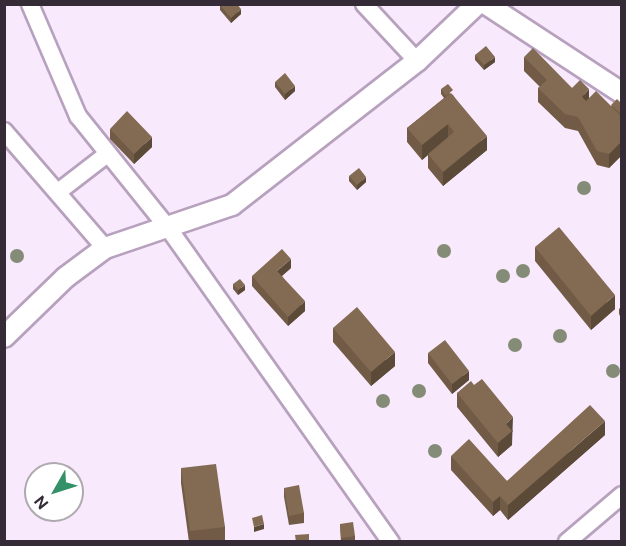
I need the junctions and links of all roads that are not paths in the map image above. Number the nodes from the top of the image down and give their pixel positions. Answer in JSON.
{"nodes":[{"id":1,"x":30,"y":4,"type":"edge"},
{"id":2,"x":364,"y":4,"type":"edge"},
{"id":3,"x":477,"y":4,"type":"edge"},
{"id":4,"x":486,"y":4,"type":"edge"},
{"id":5,"x":417,"y":61,"type":"junction"},
{"id":6,"x":621,"y":93,"type":"edge"},
{"id":7,"x":5,"y":134,"type":"edge"},
{"id":8,"x":106,"y":155,"type":"junction"},
{"id":9,"x":58,"y":192,"type":"junction"},
{"id":10,"x":169,"y":229,"type":"junction"},
{"id":11,"x":105,"y":248,"type":"junction"},
{"id":12,"x":4,"y":337,"type":"edge"},
{"id":13,"x":621,"y":495,"type":"edge"},
{"id":14,"x":391,"y":542,"type":"edge"},
{"id":15,"x":567,"y":542,"type":"edge"}],
"edges":[{"from":1,"to":8,"type":"street"},
{"from":2,"to":5,"type":"street"},
{"from":3,"to":5,"type":"street"},
{"from":4,"to":6,"type":"street"},
{"from":5,"to":10,"type":"street"},
{"from":7,"to":9,"type":"street"},
{"from":8,"to":9,"type":"street"},
{"from":8,"to":10,"type":"street"},
{"from":9,"to":11,"type":"street"},
{"from":10,"to":11,"type":"street"},
{"from":10,"to":14,"type":"street"},
{"from":11,"to":12,"type":"street"},
{"from":13,"to":15,"type":"street"}]}
